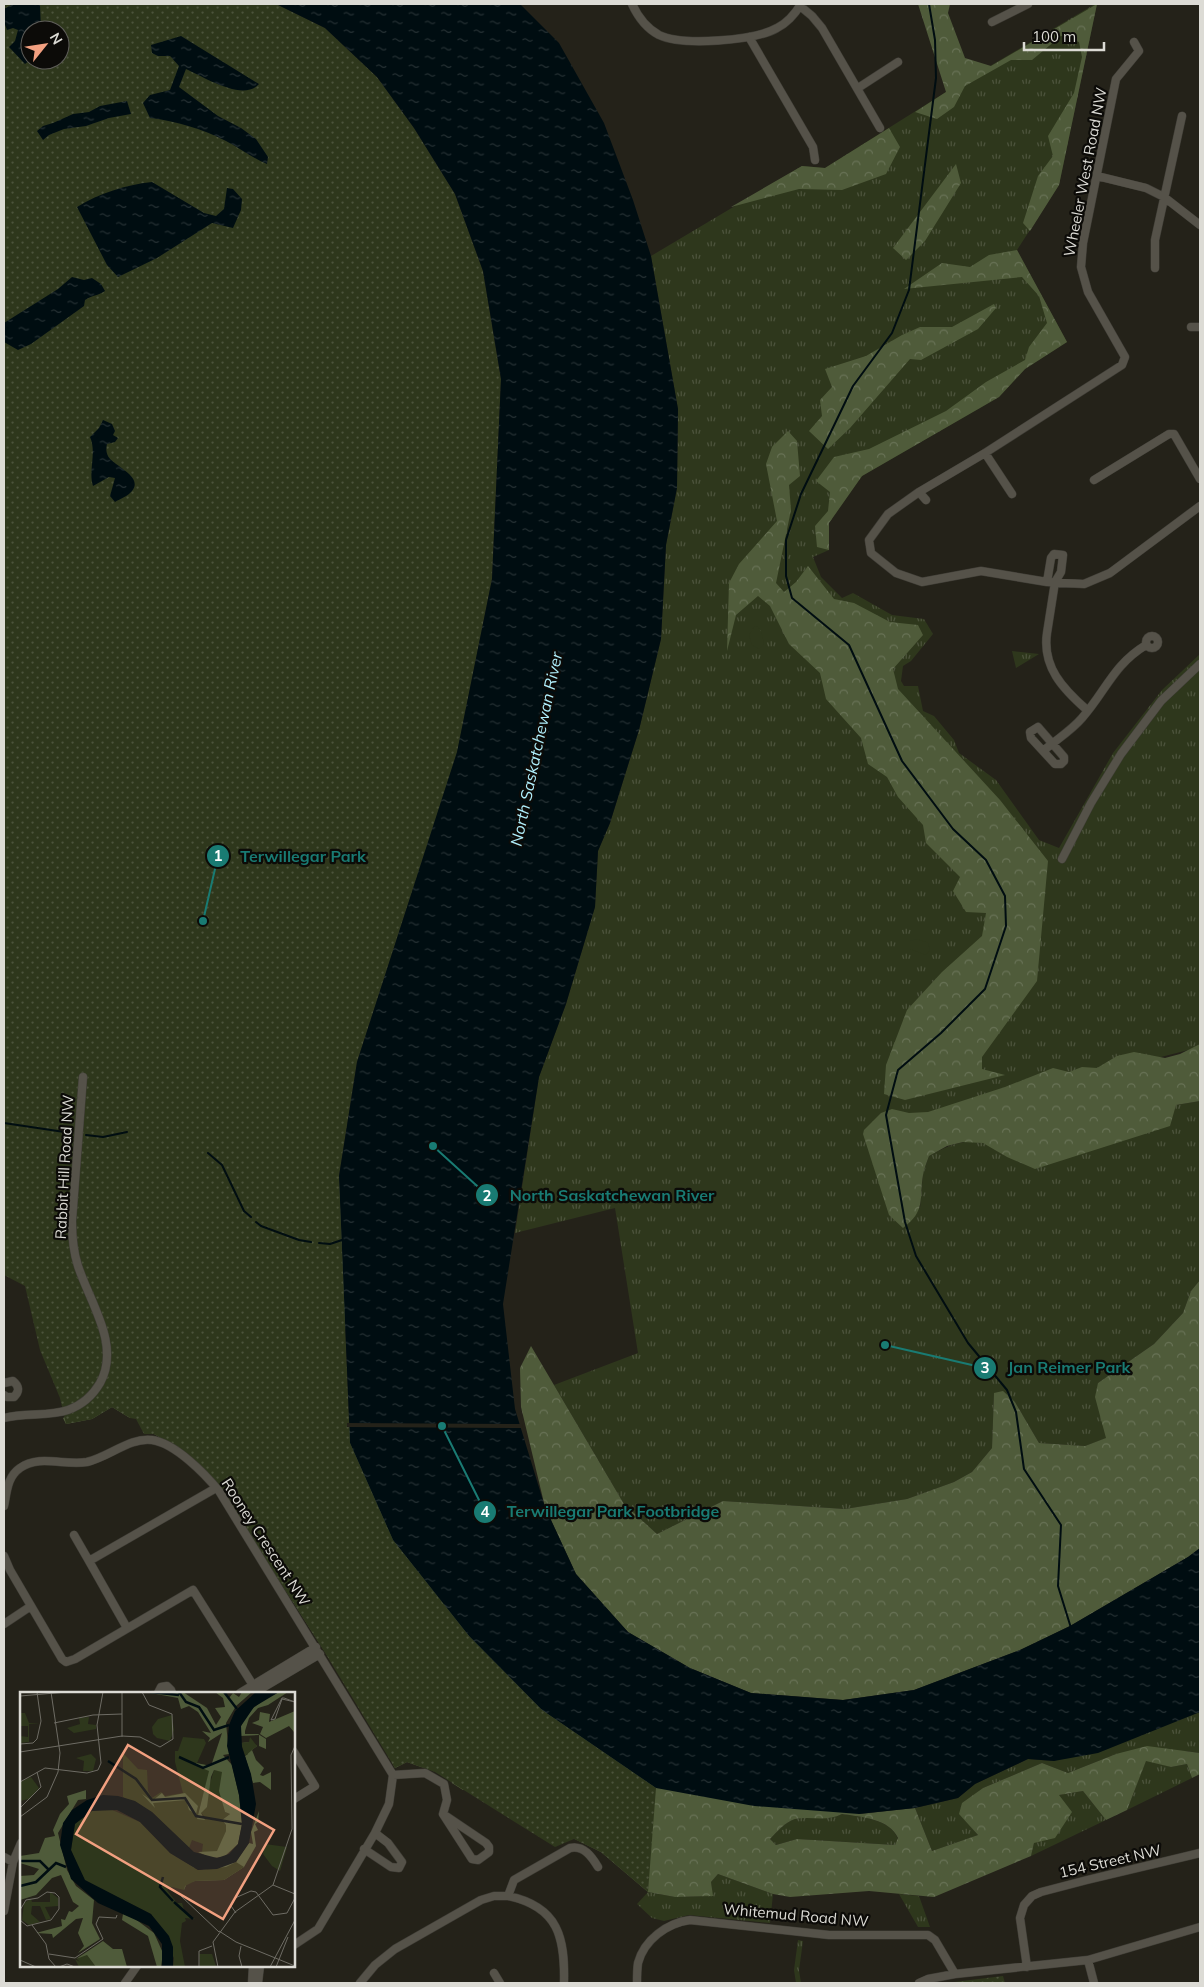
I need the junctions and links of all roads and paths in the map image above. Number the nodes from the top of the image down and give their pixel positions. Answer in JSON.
{"nodes":[{"id":1,"x":632,"y":4,"type":"edge"},
{"id":2,"x":1028,"y":4,"type":"edge"},
{"id":3,"x":800,"y":5,"type":"edge"},
{"id":4,"x":992,"y":22,"type":"dead end"},
{"id":5,"x":749,"y":37,"type":"junction"},
{"id":6,"x":1134,"y":42,"type":"dead end"},
{"id":7,"x":898,"y":62,"type":"dead end"},
{"id":8,"x":858,"y":88,"type":"junction"},
{"id":9,"x":1182,"y":116,"type":"dead end"},
{"id":10,"x":880,"y":128,"type":"dead end"},
{"id":11,"x":815,"y":160,"type":"dead end"},
{"id":12,"x":1097,"y":176,"type":"junction"},
{"id":13,"x":1164,"y":197,"type":"junction"},
{"id":14,"x":1200,"y":225,"type":"edge"},
{"id":15,"x":1155,"y":268,"type":"dead end"},
{"id":16,"x":1191,"y":327,"type":"dead end"},
{"id":17,"x":1200,"y":327,"type":"edge"},
{"id":18,"x":985,"y":453,"type":"junction"},
{"id":19,"x":1200,"y":479,"type":"edge"},
{"id":20,"x":1094,"y":480,"type":"dead end"},
{"id":21,"x":919,"y":492,"type":"junction"},
{"id":22,"x":1012,"y":494,"type":"dead end"},
{"id":23,"x":926,"y":500,"type":"dead end"},
{"id":24,"x":1200,"y":506,"type":"edge"},
{"id":25,"x":1051,"y":582,"type":"junction"},
{"id":26,"x":1146,"y":645,"type":"dead end"},
{"id":27,"x":1200,"y":664,"type":"edge"},
{"id":28,"x":1087,"y":710,"type":"junction"},
{"id":29,"x":1053,"y":742,"type":"junction"},
{"id":30,"x":1043,"y":751,"type":"junction"},
{"id":31,"x":1062,"y":859,"type":"dead end"},
{"id":32,"x":83,"y":1077,"type":"dead end"},
{"id":33,"x":5,"y":1379,"type":"edge"},
{"id":34,"x":4,"y":1395,"type":"edge"},
{"id":35,"x":4,"y":1418,"type":"edge"},
{"id":36,"x":216,"y":1488,"type":"junction"},
{"id":37,"x":4,"y":1506,"type":"edge"},
{"id":38,"x":74,"y":1535,"type":"dead end"},
{"id":39,"x":4,"y":1556,"type":"edge"},
{"id":40,"x":89,"y":1562,"type":"junction"},
{"id":41,"x":31,"y":1606,"type":"junction"},
{"id":42,"x":4,"y":1624,"type":"edge"},
{"id":43,"x":127,"y":1628,"type":"junction"},
{"id":44,"x":316,"y":1647,"type":"junction"},
{"id":45,"x":320,"y":1654,"type":"junction"},
{"id":46,"x":256,"y":1691,"type":"edge"},
{"id":47,"x":158,"y":1692,"type":"edge"},
{"id":48,"x":172,"y":1692,"type":"edge"},
{"id":49,"x":295,"y":1754,"type":"edge"},
{"id":50,"x":393,"y":1775,"type":"junction"},
{"id":51,"x":295,"y":1798,"type":"edge"},
{"id":52,"x":443,"y":1814,"type":"junction"},
{"id":53,"x":375,"y":1833,"type":"junction"},
{"id":54,"x":20,"y":1845,"type":"edge"},
{"id":55,"x":364,"y":1849,"type":"junction"},
{"id":56,"x":1200,"y":1853,"type":"edge"},
{"id":57,"x":4,"y":1857,"type":"edge"},
{"id":58,"x":13,"y":1862,"type":"junction"},
{"id":59,"x":598,"y":1867,"type":"dead end"},
{"id":60,"x":508,"y":1896,"type":"junction"},
{"id":61,"x":4,"y":1911,"type":"edge"},
{"id":62,"x":1200,"y":1927,"type":"edge"},
{"id":63,"x":295,"y":1944,"type":"edge"},
{"id":64,"x":1088,"y":1960,"type":"junction"},
{"id":65,"x":136,"y":1967,"type":"edge"},
{"id":66,"x":253,"y":1967,"type":"edge"},
{"id":67,"x":260,"y":1967,"type":"edge"},
{"id":68,"x":1027,"y":1967,"type":"junction"},
{"id":69,"x":494,"y":1973,"type":"dead end"},
{"id":70,"x":955,"y":1974,"type":"junction"},
{"id":71,"x":125,"y":1983,"type":"edge"},
{"id":72,"x":252,"y":1983,"type":"edge"},
{"id":73,"x":258,"y":1983,"type":"edge"},
{"id":74,"x":360,"y":1983,"type":"edge"},
{"id":75,"x":500,"y":1983,"type":"edge"},
{"id":76,"x":564,"y":1983,"type":"edge"},
{"id":77,"x":637,"y":1983,"type":"edge"},
{"id":78,"x":919,"y":1983,"type":"edge"},
{"id":79,"x":1094,"y":1983,"type":"edge"}],
"edges":[{"from":1,"to":5,"type":"street"},
{"from":2,"to":4,"type":"street"},
{"from":3,"to":5,"type":"street"},
{"from":3,"to":8,"type":"street"},
{"from":5,"to":11,"type":"street"},
{"from":6,"to":12,"type":"street","name":"Wheeler West Road NW"},
{"from":7,"to":8,"type":"street"},
{"from":8,"to":10,"type":"street"},
{"from":9,"to":13,"type":"street"},
{"from":12,"to":13,"type":"street"},
{"from":12,"to":18,"type":"street","name":"Wheeler West Road NW"},
{"from":13,"to":14,"type":"street"},
{"from":13,"to":15,"type":"street"},
{"from":16,"to":17,"type":"street"},
{"from":18,"to":21,"type":"street","name":"Wheeler West Road NW"},
{"from":18,"to":22,"type":"street"},
{"from":19,"to":20,"type":"street"},
{"from":21,"to":23,"type":"street"},
{"from":21,"to":25,"type":"street","name":"Wheeler West Road NW"},
{"from":24,"to":25,"type":"street"},
{"from":25,"to":28,"type":"street"},
{"from":26,"to":28,"type":"street"},
{"from":27,"to":31,"type":"street"},
{"from":28,"to":29,"type":"street"},
{"from":29,"to":30,"type":"street"},
{"from":29,"to":30,"type":"street"},
{"from":29,"to":30,"type":"street"},
{"from":32,"to":35,"type":"street","name":"Rabbit Hill Road NW"},
{"from":33,"to":34,"type":"street"},
{"from":36,"to":37,"type":"street","name":"Rooney Crescent NW"},
{"from":36,"to":40,"type":"street"},
{"from":36,"to":44,"type":"street","name":"Rooney Crescent NW"},
{"from":38,"to":40,"type":"street"},
{"from":39,"to":41,"type":"street"},
{"from":40,"to":43,"type":"street"},
{"from":41,"to":42,"type":"street"},
{"from":41,"to":43,"type":"street"},
{"from":43,"to":46,"type":"street"},
{"from":44,"to":45,"type":"street","name":"Rooney Crescent NW"},
{"from":44,"to":46,"type":"street"},
{"from":45,"to":46,"type":"street"},
{"from":45,"to":50,"type":"street","name":"Rooney Crescent NW"},
{"from":47,"to":48,"type":"street"},
{"from":49,"to":51,"type":"street"},
{"from":50,"to":52,"type":"street"},
{"from":50,"to":53,"type":"street"},
{"from":52,"to":52,"type":"street"},
{"from":53,"to":55,"type":"street"},
{"from":53,"to":55,"type":"street"},
{"from":54,"to":58,"type":"street"},
{"from":55,"to":63,"type":"street"},
{"from":56,"to":68,"type":"street","name":"154 Street NW"},
{"from":57,"to":58,"type":"street"},
{"from":58,"to":61,"type":"street"},
{"from":59,"to":60,"type":"street"},
{"from":60,"to":74,"type":"street"},
{"from":60,"to":76,"type":"street"},
{"from":62,"to":64,"type":"street"},
{"from":64,"to":68,"type":"street"},
{"from":64,"to":79,"type":"street"},
{"from":65,"to":71,"type":"street"},
{"from":66,"to":72,"type":"street"},
{"from":67,"to":73,"type":"street"},
{"from":68,"to":70,"type":"street"},
{"from":69,"to":75,"type":"street"},
{"from":70,"to":77,"type":"street","name":"Whitemud Road NW"},
{"from":70,"to":78,"type":"street"}]}
